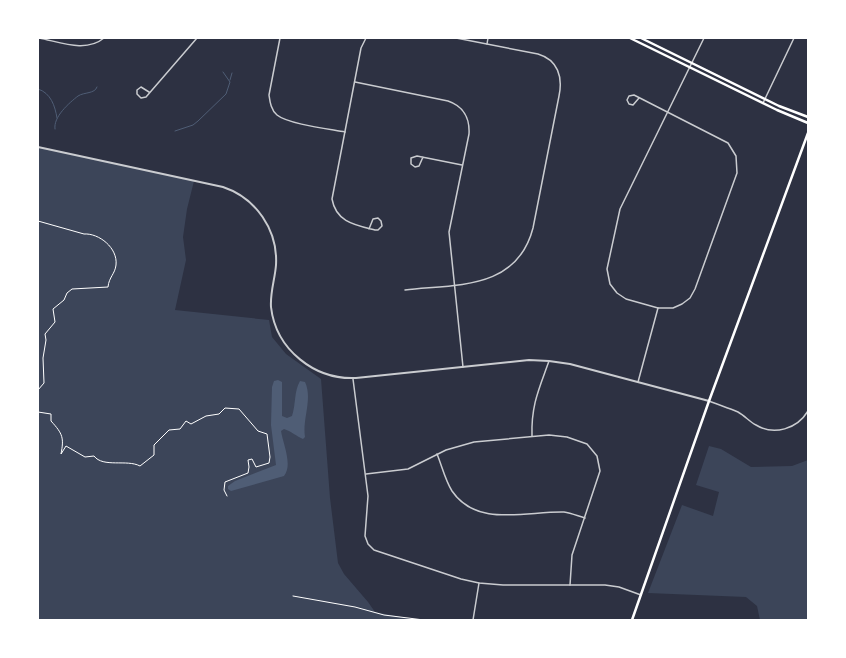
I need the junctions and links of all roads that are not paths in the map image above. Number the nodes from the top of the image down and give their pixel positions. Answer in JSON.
{"nodes":[{"id":1,"x":40,"y":38,"type":"edge"},
{"id":2,"x":104,"y":38,"type":"edge"},
{"id":3,"x":197,"y":38,"type":"edge"},
{"id":4,"x":280,"y":38,"type":"edge"},
{"id":5,"x":366,"y":38,"type":"edge"},
{"id":6,"x":456,"y":38,"type":"edge"},
{"id":7,"x":488,"y":38,"type":"edge"},
{"id":8,"x":630,"y":38,"type":"edge"},
{"id":9,"x":641,"y":38,"type":"edge"},
{"id":10,"x":704,"y":38,"type":"edge"},
{"id":11,"x":794,"y":38,"type":"edge"},
{"id":12,"x":487,"y":44,"type":"junction"},
{"id":13,"x":692,"y":63,"type":"junction"},
{"id":14,"x":689,"y":67,"type":"junction"},
{"id":15,"x":355,"y":82,"type":"junction"},
{"id":16,"x":149,"y":92,"type":"junction"},
{"id":17,"x":640,"y":98,"type":"junction"},
{"id":18,"x":765,"y":99,"type":"junction"},
{"id":19,"x":763,"y":103,"type":"junction"},
{"id":20,"x":667,"y":112,"type":"junction"},
{"id":21,"x":808,"y":118,"type":"edge"},
{"id":22,"x":808,"y":122,"type":"edge"},
{"id":23,"x":345,"y":132,"type":"junction"},
{"id":24,"x":808,"y":133,"type":"edge"},
{"id":25,"x":808,"y":139,"type":"edge"},
{"id":26,"x":804,"y":142,"type":"junction"},
{"id":27,"x":38,"y":147,"type":"edge"},
{"id":28,"x":423,"y":157,"type":"junction"},
{"id":29,"x":462,"y":165,"type":"junction"},
{"id":30,"x":369,"y":229,"type":"junction"},
{"id":31,"x":455,"y":285,"type":"junction"},
{"id":32,"x":405,"y":290,"type":"dead end"},
{"id":33,"x":658,"y":308,"type":"junction"},
{"id":34,"x":549,"y":361,"type":"junction"},
{"id":35,"x":463,"y":367,"type":"junction"},
{"id":36,"x":354,"y":378,"type":"junction"},
{"id":37,"x":638,"y":382,"type":"junction"},
{"id":38,"x":709,"y":401,"type":"junction"},
{"id":39,"x":808,"y":411,"type":"edge"},
{"id":40,"x":532,"y":436,"type":"junction"},
{"id":41,"x":437,"y":454,"type":"junction"},
{"id":42,"x":366,"y":474,"type":"junction"},
{"id":43,"x":585,"y":518,"type":"junction"},
{"id":44,"x":479,"y":583,"type":"junction"},
{"id":45,"x":570,"y":585,"type":"junction"},
{"id":46,"x":641,"y":595,"type":"junction"},
{"id":47,"x":473,"y":620,"type":"edge"},
{"id":48,"x":632,"y":620,"type":"edge"}],
"edges":[{"from":1,"to":2,"type":"street"},
{"from":3,"to":16,"type":"street"},
{"from":4,"to":23,"type":"street"},
{"from":5,"to":15,"type":"street"},
{"from":6,"to":12,"type":"street"},
{"from":7,"to":12,"type":"street"},
{"from":8,"to":14,"type":"main road"},
{"from":9,"to":13,"type":"main road"},
{"from":10,"to":13,"type":"street"},
{"from":11,"to":18,"type":"street"},
{"from":12,"to":31,"type":"street"},
{"from":13,"to":14,"type":"street"},
{"from":13,"to":18,"type":"main road"},
{"from":14,"to":19,"type":"main road"},
{"from":14,"to":20,"type":"street"},
{"from":15,"to":23,"type":"street"},
{"from":15,"to":29,"type":"street"},
{"from":16,"to":16,"type":"street"},
{"from":17,"to":17,"type":"street"},
{"from":17,"to":20,"type":"street"},
{"from":18,"to":19,"type":"street"},
{"from":18,"to":21,"type":"main road"},
{"from":19,"to":22,"type":"main road"},
{"from":20,"to":33,"type":"street"},
{"from":20,"to":33,"type":"street"},
{"from":23,"to":30,"type":"street"},
{"from":24,"to":26,"type":"main road"},
{"from":25,"to":26,"type":"main road"},
{"from":26,"to":38,"type":"main road"},
{"from":27,"to":36,"type":"street"},
{"from":28,"to":28,"type":"street"},
{"from":28,"to":29,"type":"street"},
{"from":29,"to":31,"type":"street"},
{"from":30,"to":30,"type":"street"},
{"from":31,"to":32,"type":"street"},
{"from":31,"to":35,"type":"street"},
{"from":33,"to":37,"type":"street"},
{"from":34,"to":35,"type":"street"},
{"from":34,"to":37,"type":"street"},
{"from":34,"to":40,"type":"street"},
{"from":35,"to":36,"type":"street"},
{"from":36,"to":42,"type":"street"},
{"from":37,"to":38,"type":"street"},
{"from":38,"to":39,"type":"street"},
{"from":38,"to":46,"type":"main road"},
{"from":40,"to":41,"type":"street"},
{"from":40,"to":43,"type":"street"},
{"from":41,"to":42,"type":"street"},
{"from":41,"to":43,"type":"street"},
{"from":42,"to":44,"type":"street"},
{"from":43,"to":45,"type":"street"},
{"from":44,"to":45,"type":"street"},
{"from":44,"to":47,"type":"street"},
{"from":45,"to":46,"type":"street"},
{"from":46,"to":48,"type":"main road"}]}
